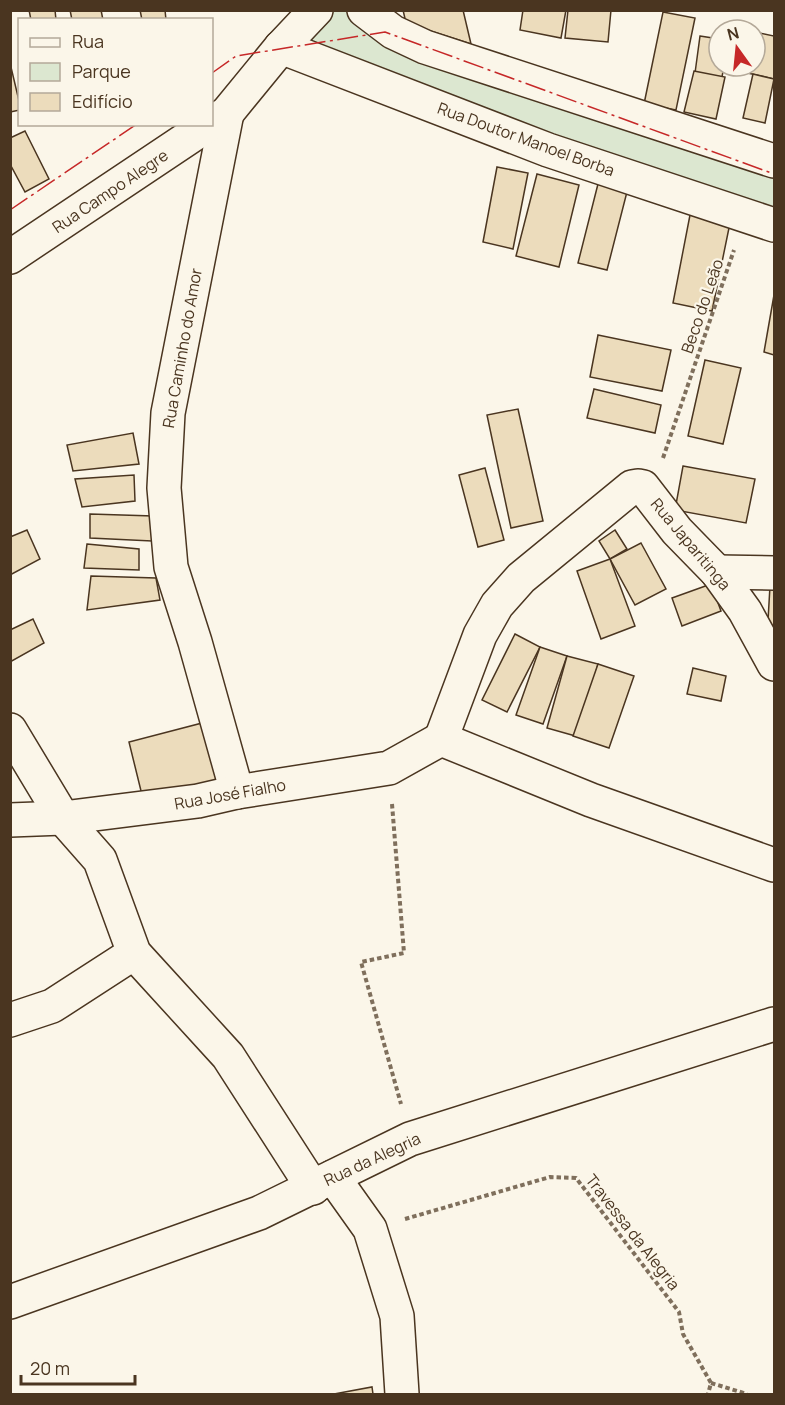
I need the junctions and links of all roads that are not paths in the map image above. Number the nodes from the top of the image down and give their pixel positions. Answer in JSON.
{"nodes":[{"id":1,"x":316,"y":10,"type":"edge"},
{"id":2,"x":364,"y":10,"type":"edge"},
{"id":3,"x":281,"y":46,"type":"junction"},
{"id":4,"x":216,"y":120,"type":"edge"},
{"id":5,"x":207,"y":126,"type":"edge"},
{"id":6,"x":774,"y":161,"type":"edge"},
{"id":7,"x":760,"y":220,"type":"edge"},
{"id":8,"x":10,"y":257,"type":"edge"},
{"id":9,"x":717,"y":572,"type":"junction"},
{"id":10,"x":774,"y":573,"type":"edge"},
{"id":11,"x":774,"y":663,"type":"edge"},
{"id":12,"x":10,"y":730,"type":"edge"},
{"id":13,"x":441,"y":739,"type":"junction"},
{"id":14,"x":237,"y":792,"type":"junction"},
{"id":15,"x":63,"y":818,"type":"junction"},
{"id":16,"x":10,"y":820,"type":"edge"},
{"id":17,"x":774,"y":865,"type":"edge"},
{"id":18,"x":134,"y":953,"type":"junction"},
{"id":19,"x":10,"y":1020,"type":"edge"},
{"id":20,"x":774,"y":1024,"type":"edge"},
{"id":21,"x":323,"y":1183,"type":"junction"},
{"id":22,"x":10,"y":1302,"type":"edge"},
{"id":23,"x":402,"y":1395,"type":"edge"}],
"edges":[{"from":1,"to":3,"type":"street","name":"Rua Campo Alegre"},
{"from":2,"to":6,"type":"street"},
{"from":3,"to":4,"type":"street","name":"Rua Campo Alegre"},
{"from":3,"to":7,"type":"street","name":"Rua Doutor Manoel Borba"},
{"from":4,"to":14,"type":"street","name":"Rua Caminho do Amor"},
{"from":5,"to":8,"type":"street","name":"Rua Campo Alegre"},
{"from":9,"to":10,"type":"street"},
{"from":9,"to":11,"type":"street","name":"Rua Japaritinga"},
{"from":9,"to":13,"type":"street","name":"Rua Japaritinga"},
{"from":12,"to":15,"type":"street"},
{"from":13,"to":14,"type":"street","name":"Rua José Fialho"},
{"from":13,"to":17,"type":"street"},
{"from":14,"to":15,"type":"street","name":"Rua José Fialho"},
{"from":15,"to":16,"type":"street","name":"Rua José Fialho"},
{"from":15,"to":18,"type":"street"},
{"from":18,"to":19,"type":"street"},
{"from":18,"to":21,"type":"street"},
{"from":20,"to":21,"type":"street","name":"Rua da Alegria"},
{"from":21,"to":22,"type":"street","name":"Rua da Alegria"},
{"from":21,"to":23,"type":"street"}]}
